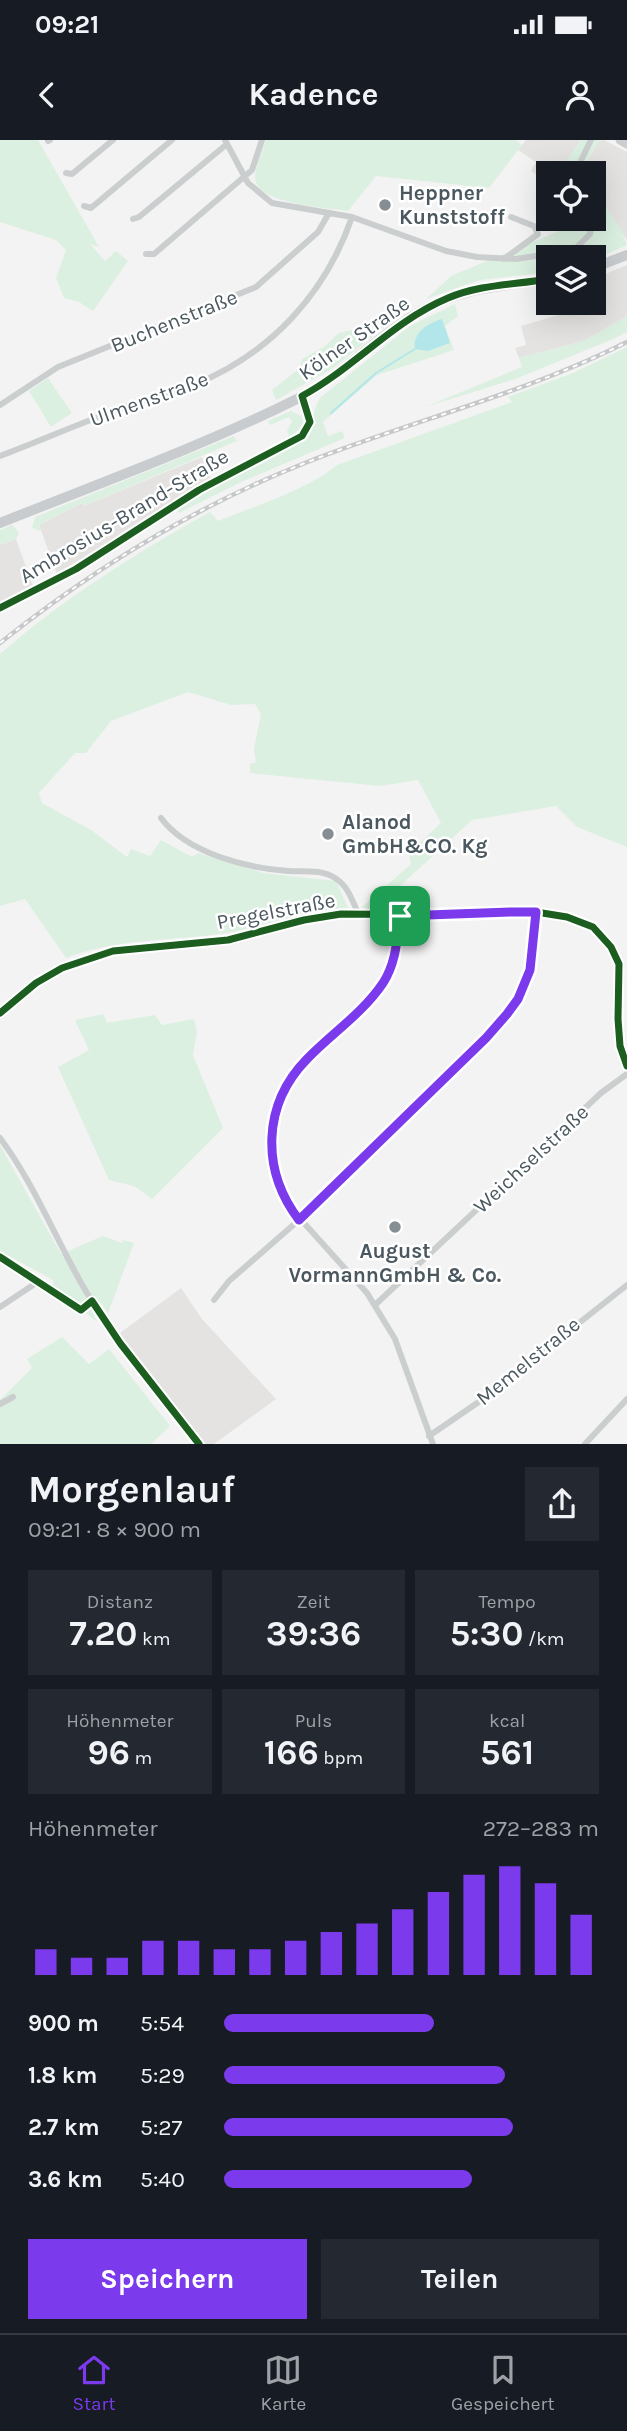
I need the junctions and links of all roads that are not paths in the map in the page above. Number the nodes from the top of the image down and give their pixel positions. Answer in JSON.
{"nodes":[{"id":1,"x":113,"y":140,"type":"edge"},
{"id":2,"x":172,"y":140,"type":"edge"},
{"id":3,"x":262,"y":140,"type":"edge"},
{"id":4,"x":592,"y":140,"type":"edge"},
{"id":5,"x":620,"y":140,"type":"edge"},
{"id":6,"x":226,"y":142,"type":"edge"},
{"id":7,"x":627,"y":144,"type":"edge"},
{"id":8,"x":581,"y":161,"type":"edge"},
{"id":9,"x":66,"y":173,"type":"dead end"},
{"id":10,"x":244,"y":178,"type":"junction"},
{"id":11,"x":84,"y":206,"type":"dead end"},
{"id":12,"x":329,"y":213,"type":"junction"},
{"id":13,"x":352,"y":217,"type":"junction"},
{"id":14,"x":510,"y":217,"type":"dead end"},
{"id":15,"x":133,"y":219,"type":"dead end"},
{"id":16,"x":590,"y":231,"type":"edge"},
{"id":17,"x":146,"y":254,"type":"dead end"},
{"id":18,"x":627,"y":255,"type":"edge"},
{"id":19,"x":502,"y":260,"type":"junction"},
{"id":20,"x":606,"y":263,"type":"edge"},
{"id":21,"x":536,"y":280,"type":"edge"},
{"id":22,"x":302,"y":396,"type":"junction"},
{"id":23,"x":0,"y":405,"type":"edge"},
{"id":24,"x":0,"y":456,"type":"edge"},
{"id":25,"x":0,"y":523,"type":"edge"},
{"id":26,"x":0,"y":608,"type":"edge"},
{"id":27,"x":161,"y":818,"type":"dead end"},
{"id":28,"x":536,"y":912,"type":"junction"},
{"id":29,"x":358,"y":914,"type":"junction"},
{"id":30,"x":400,"y":916,"type":"junction"},
{"id":31,"x":0,"y":1013,"type":"edge"},
{"id":32,"x":627,"y":1066,"type":"edge"},
{"id":33,"x":627,"y":1074,"type":"edge"},
{"id":34,"x":0,"y":1138,"type":"edge"},
{"id":35,"x":299,"y":1220,"type":"junction"},
{"id":36,"x":0,"y":1257,"type":"edge"},
{"id":37,"x":39,"y":1281,"type":"junction"},
{"id":38,"x":627,"y":1285,"type":"edge"},
{"id":39,"x":214,"y":1300,"type":"dead end"},
{"id":40,"x":375,"y":1305,"type":"junction"},
{"id":41,"x":0,"y":1307,"type":"edge"},
{"id":42,"x":81,"y":1310,"type":"dead end"},
{"id":43,"x":13,"y":1398,"type":"dead end"},
{"id":44,"x":627,"y":1399,"type":"edge"},
{"id":45,"x":0,"y":1404,"type":"edge"},
{"id":46,"x":429,"y":1436,"type":"junction"},
{"id":47,"x":199,"y":1444,"type":"edge"},
{"id":48,"x":433,"y":1444,"type":"edge"},
{"id":49,"x":585,"y":1444,"type":"edge"}],
"edges":[{"from":1,"to":9,"type":"street"},
{"from":2,"to":11,"type":"street"},
{"from":3,"to":10,"type":"street"},
{"from":4,"to":8,"type":"street"},
{"from":5,"to":7,"type":"street"},
{"from":6,"to":10,"type":"street"},
{"from":6,"to":15,"type":"street"},
{"from":10,"to":12,"type":"street"},
{"from":10,"to":17,"type":"street"},
{"from":12,"to":13,"type":"street"},
{"from":12,"to":23,"type":"street","name":"Buchenstraße"},
{"from":13,"to":19,"type":"street"},
{"from":13,"to":24,"type":"street","name":"Ulmenstraße"},
{"from":14,"to":19,"type":"street"},
{"from":16,"to":19,"type":"street"},
{"from":18,"to":20,"type":"main road"},
{"from":21,"to":22,"type":"main road","name":"Kölner Straße"},
{"from":22,"to":25,"type":"main road","name":"Kölner Straße"},
{"from":22,"to":26,"type":"street","name":"Ambrosius-Brand-Straße"},
{"from":27,"to":29,"type":"street"},
{"from":28,"to":30,"type":"street","name":"Pregelstraße"},
{"from":28,"to":32,"type":"street","name":"Pregelstraße"},
{"from":28,"to":35,"type":"street"},
{"from":29,"to":30,"type":"street","name":"Pregelstraße"},
{"from":29,"to":31,"type":"street","name":"Pregelstraße"},
{"from":30,"to":35,"type":"street"},
{"from":33,"to":40,"type":"street","name":"Weichselstraße"},
{"from":34,"to":47,"type":"street"},
{"from":35,"to":39,"type":"street"},
{"from":35,"to":40,"type":"street"},
{"from":36,"to":37,"type":"street"},
{"from":37,"to":41,"type":"street"},
{"from":37,"to":42,"type":"street"},
{"from":38,"to":46,"type":"street","name":"Memelstraße"},
{"from":40,"to":46,"type":"street"},
{"from":43,"to":45,"type":"street"},
{"from":44,"to":49,"type":"street"},
{"from":46,"to":48,"type":"street"}]}
